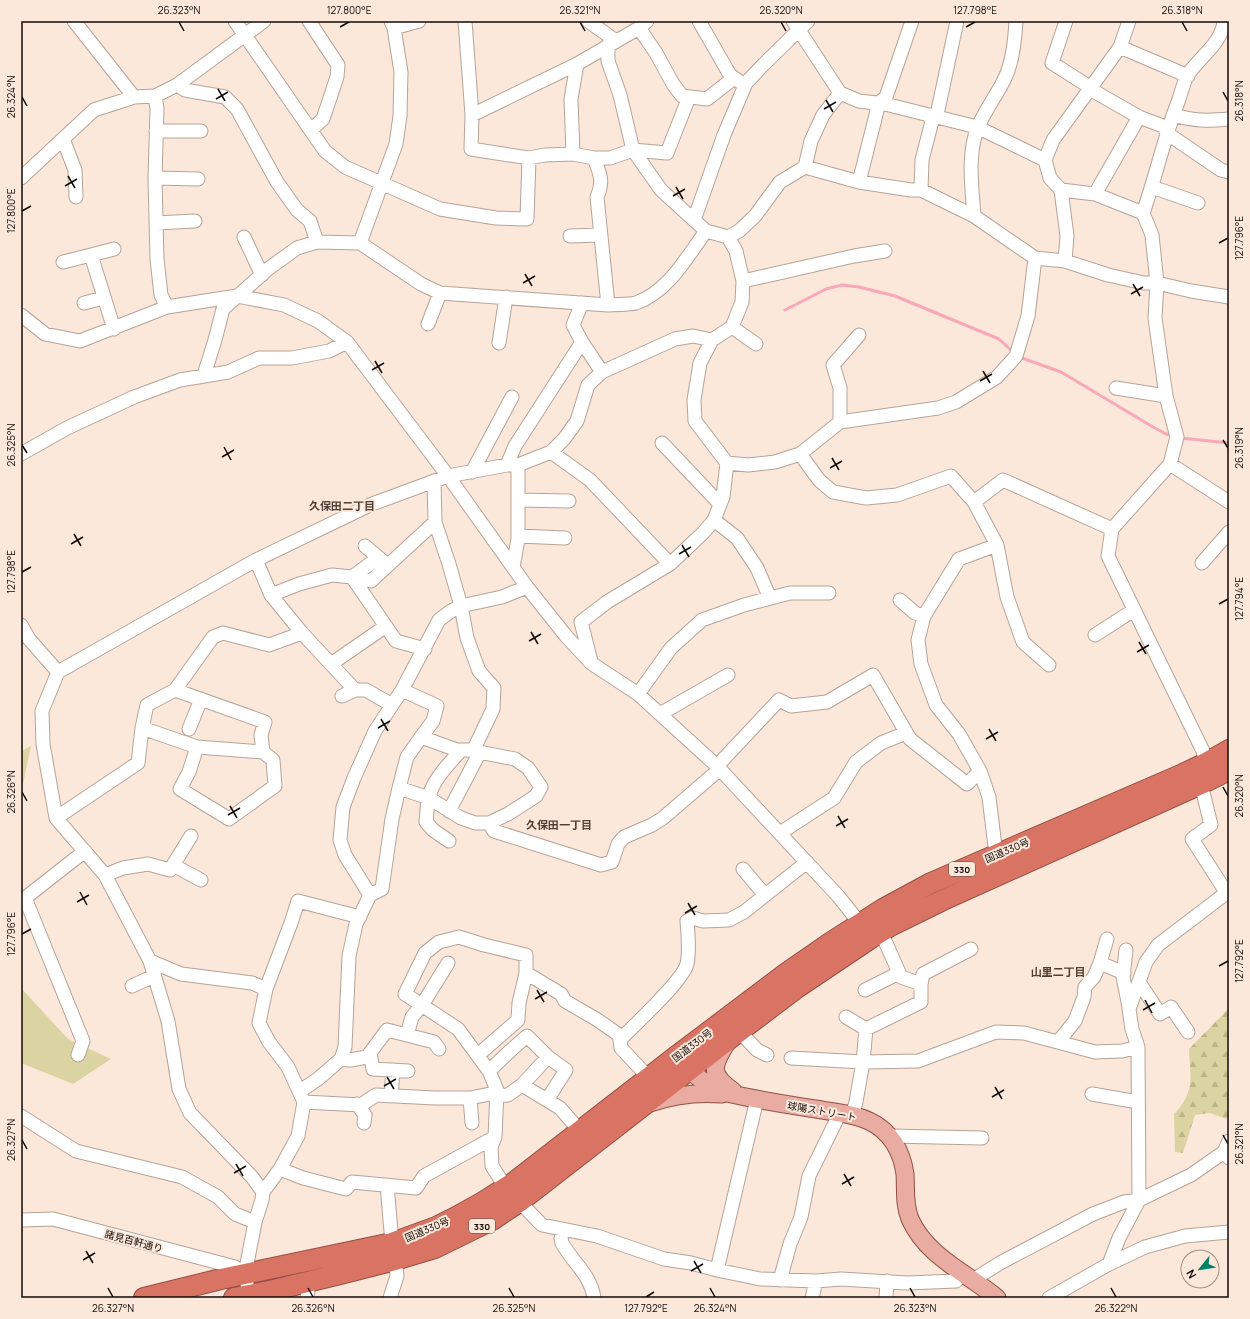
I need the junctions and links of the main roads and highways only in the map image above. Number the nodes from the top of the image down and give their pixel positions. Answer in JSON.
{"nodes":[{"id":1,"x":1229,"y":750,"type":"edge"},
{"id":2,"x":1229,"y":770,"type":"edge"},
{"id":3,"x":871,"y":931,"type":"junction"},
{"id":4,"x":734,"y":1035,"type":"junction"},
{"id":5,"x":683,"y":1062,"type":"junction"},
{"id":6,"x":740,"y":1096,"type":"junction"},
{"id":7,"x":642,"y":1106,"type":"junction"},
{"id":8,"x":512,"y":1195,"type":"junction"},
{"id":9,"x":394,"y":1252,"type":"junction"},
{"id":10,"x":308,"y":1290,"type":"edge"},
{"id":11,"x":188,"y":1293,"type":"edge"},
{"id":12,"x":242,"y":1296,"type":"edge"},
{"id":13,"x":144,"y":1298,"type":"edge"},
{"id":14,"x":997,"y":1298,"type":"edge"}],
"edges":[{"from":1,"to":3,"type":"highway","name":"国道330号","number":"330"},
{"from":2,"to":3,"type":"highway","name":"国道330号","number":"330"},
{"from":3,"to":4,"type":"highway","name":"国道330号","number":"330"},
{"from":3,"to":5,"type":"highway","name":"国道330号","number":"330"},
{"from":4,"to":5,"type":"highway","name":"国道330号","number":"330"},
{"from":4,"to":6,"type":"main road"},
{"from":5,"to":6,"type":"main road","name":"球陽ストリート"},
{"from":5,"to":7,"type":"highway","name":"国道330号","number":"330"},
{"from":5,"to":8,"type":"highway","name":"国道330号","number":"330"},
{"from":6,"to":7,"type":"main road"},
{"from":6,"to":14,"type":"main road","name":"球陽ストリート"},
{"from":7,"to":8,"type":"highway","name":"国道330号","number":"330"},
{"from":8,"to":9,"type":"highway","name":"国道330号","number":"330"},
{"from":9,"to":10,"type":"highway","name":"国道330号","number":"330"},
{"from":9,"to":11,"type":"highway","name":"国道330号","number":"330"},
{"from":10,"to":12,"type":"highway","name":"国道330号","number":"330"},
{"from":11,"to":13,"type":"highway","name":"国道330号","number":"330"}]}
